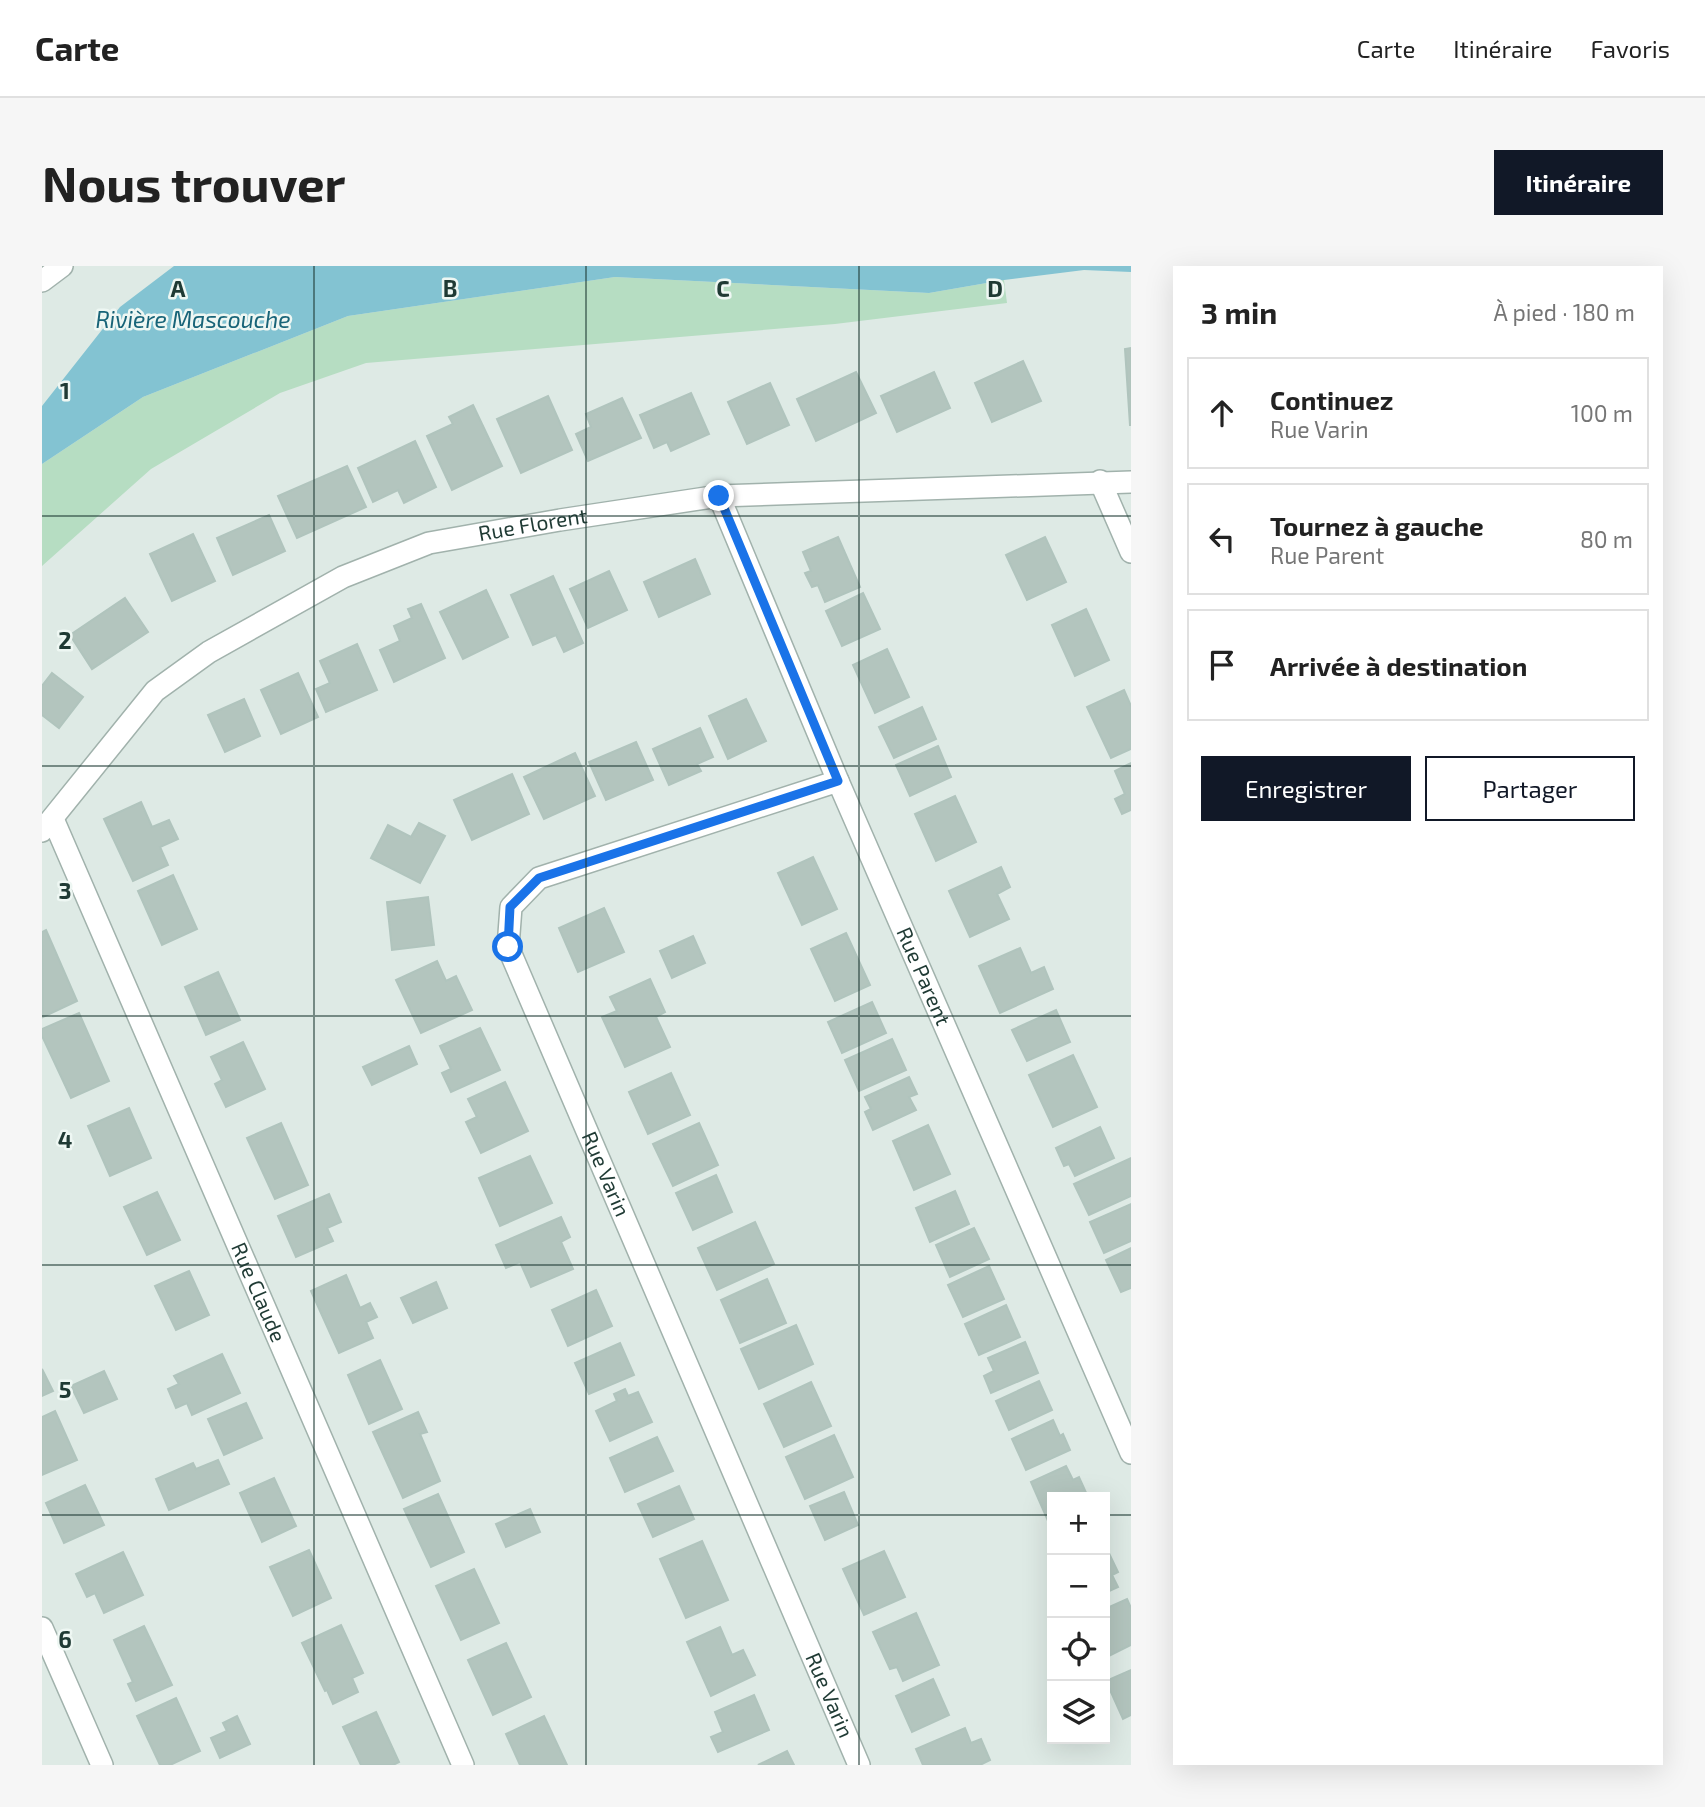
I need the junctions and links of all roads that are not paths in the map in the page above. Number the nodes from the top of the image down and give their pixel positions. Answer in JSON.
{"nodes":[{"id":1,"x":62,"y":266,"type":"edge"},
{"id":2,"x":42,"y":281,"type":"edge"},
{"id":3,"x":1100,"y":481,"type":"junction"},
{"id":4,"x":1131,"y":482,"type":"edge"},
{"id":5,"x":719,"y":496,"type":"junction"},
{"id":6,"x":1131,"y":552,"type":"edge"},
{"id":7,"x":838,"y":781,"type":"junction"},
{"id":8,"x":48,"y":825,"type":"edge"},
{"id":9,"x":1131,"y":1453,"type":"edge"},
{"id":10,"x":42,"y":1628,"type":"edge"},
{"id":11,"x":102,"y":1765,"type":"edge"},
{"id":12,"x":463,"y":1765,"type":"edge"},
{"id":13,"x":859,"y":1765,"type":"edge"}],
"edges":[{"from":1,"to":2,"type":"street"},
{"from":3,"to":4,"type":"street","name":"Rue Florent"},
{"from":3,"to":5,"type":"street","name":"Rue Florent"},
{"from":3,"to":6,"type":"street"},
{"from":5,"to":7,"type":"street","name":"Rue Parent"},
{"from":5,"to":8,"type":"street","name":"Rue Florent"},
{"from":7,"to":9,"type":"street","name":"Rue Parent"},
{"from":7,"to":13,"type":"street","name":"Rue Varin"},
{"from":8,"to":12,"type":"street","name":"Rue Claude"},
{"from":10,"to":11,"type":"street"}]}
